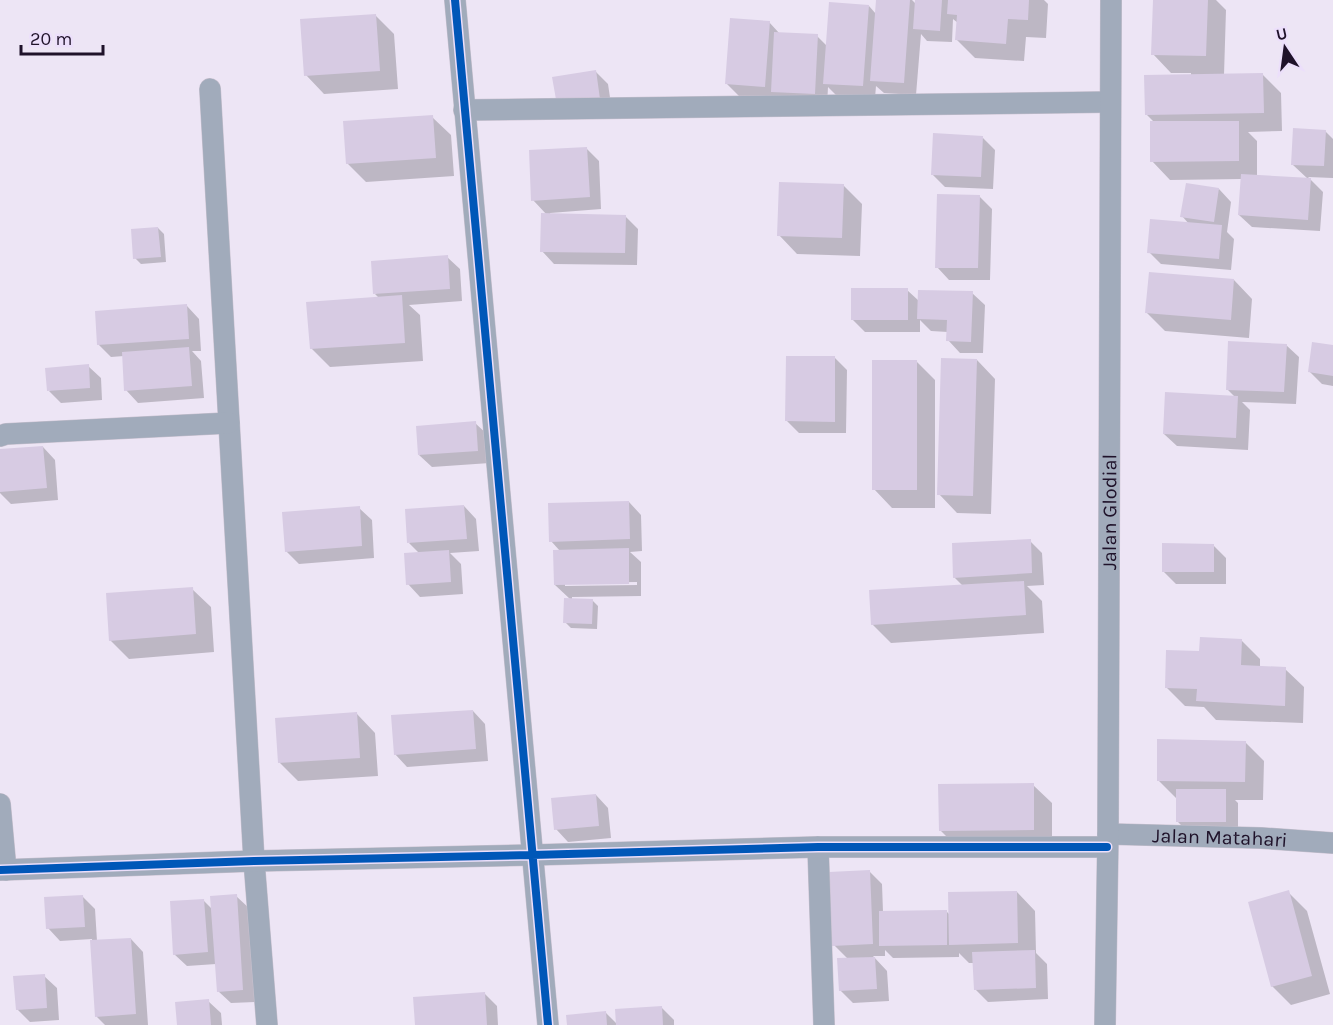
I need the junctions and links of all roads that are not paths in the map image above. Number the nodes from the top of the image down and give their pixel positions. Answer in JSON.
{"nodes":[{"id":1,"x":455,"y":0,"type":"edge"},
{"id":2,"x":1111,"y":0,"type":"edge"},
{"id":3,"x":210,"y":89,"type":"dead end"},
{"id":4,"x":1110,"y":102,"type":"junction"},
{"id":5,"x":464,"y":110,"type":"junction"},
{"id":6,"x":229,"y":423,"type":"junction"},
{"id":7,"x":0,"y":436,"type":"edge"},
{"id":8,"x":0,"y":804,"type":"edge"},
{"id":9,"x":1107,"y":840,"type":"junction"},
{"id":10,"x":1333,"y":843,"type":"edge"},
{"id":11,"x":818,"y":847,"type":"junction"},
{"id":12,"x":532,"y":855,"type":"junction"},
{"id":13,"x":254,"y":861,"type":"junction"},
{"id":14,"x":3,"y":870,"type":"edge"},
{"id":15,"x":267,"y":1025,"type":"edge"},
{"id":16,"x":548,"y":1025,"type":"edge"},
{"id":17,"x":824,"y":1025,"type":"edge"},
{"id":18,"x":1105,"y":1025,"type":"edge"}],
"edges":[{"from":1,"to":5,"type":"street"},
{"from":2,"to":4,"type":"street","name":"Jalan Glodial"},
{"from":3,"to":6,"type":"street"},
{"from":4,"to":5,"type":"street"},
{"from":4,"to":9,"type":"street","name":"Jalan Glodial"},
{"from":5,"to":12,"type":"street"},
{"from":6,"to":7,"type":"street"},
{"from":6,"to":13,"type":"street"},
{"from":8,"to":14,"type":"street"},
{"from":9,"to":10,"type":"street","name":"Jalan Matahari"},
{"from":9,"to":11,"type":"street","name":"Jalan Matahari"},
{"from":9,"to":18,"type":"street","name":"Jalan Glodial"},
{"from":11,"to":12,"type":"street","name":"Jalan Matahari"},
{"from":11,"to":17,"type":"street"},
{"from":12,"to":13,"type":"street","name":"Jalan Matahari"},
{"from":12,"to":16,"type":"street"},
{"from":13,"to":14,"type":"street","name":"Jalan Matahari"},
{"from":13,"to":15,"type":"street"}]}
